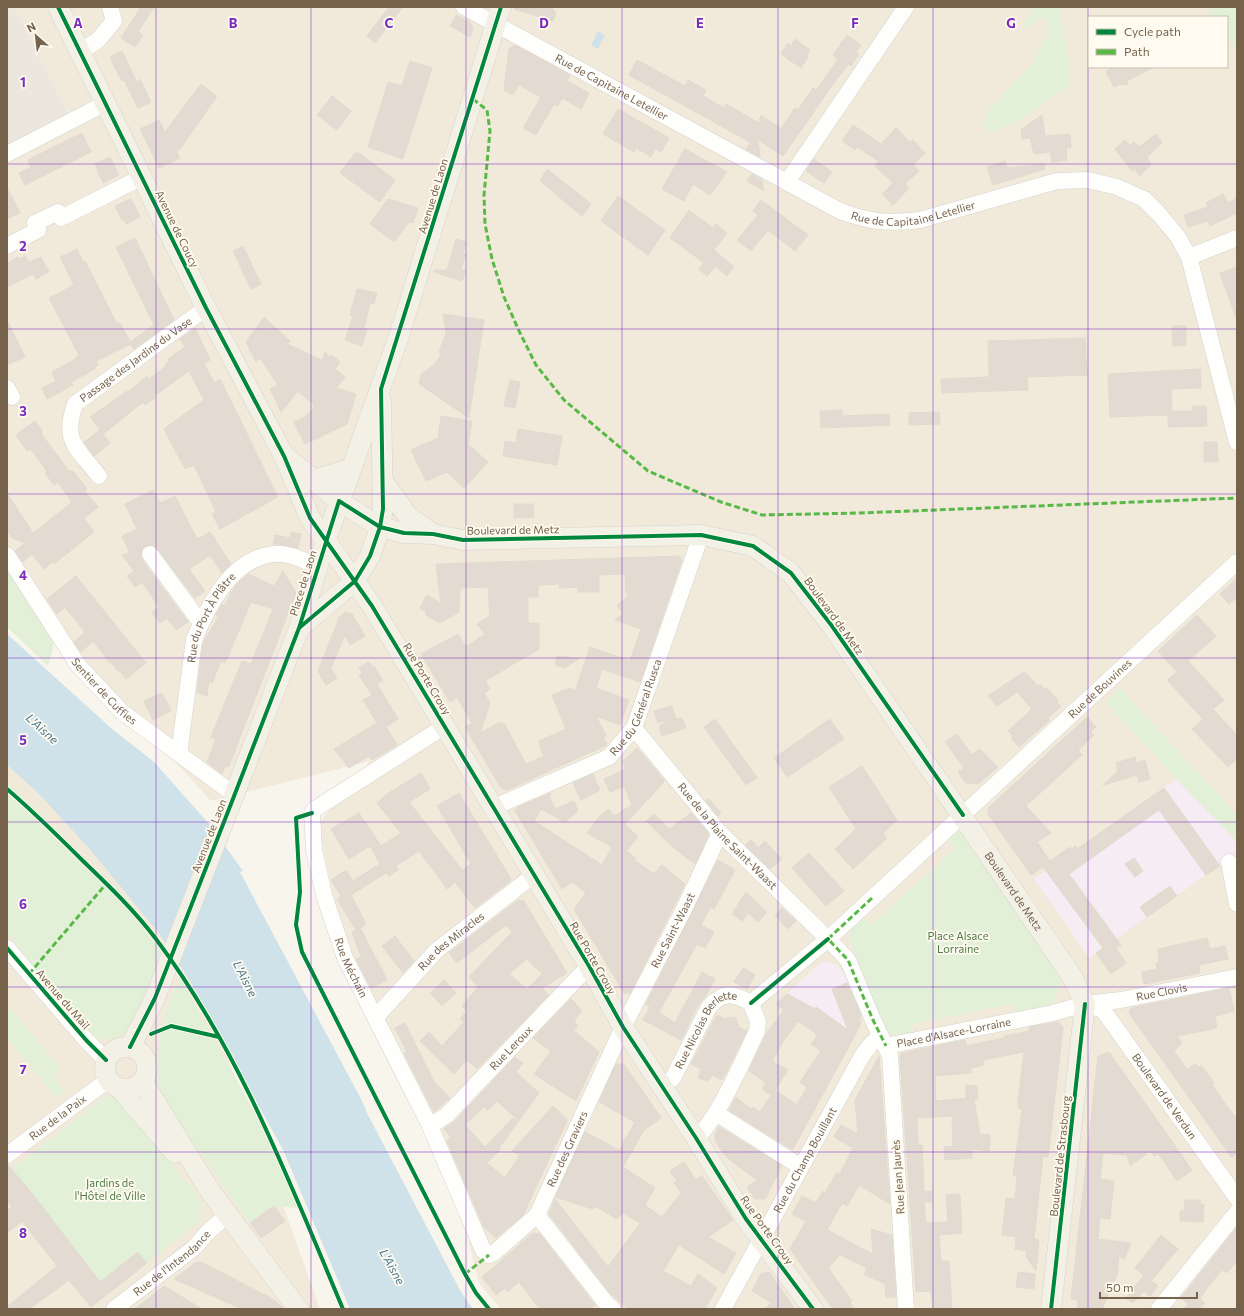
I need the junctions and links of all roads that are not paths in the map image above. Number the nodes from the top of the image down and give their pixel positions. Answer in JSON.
{"nodes":[{"id":1,"x":58,"y":7,"type":"edge"},
{"id":2,"x":124,"y":7,"type":"edge"},
{"id":3,"x":464,"y":7,"type":"edge"},
{"id":4,"x":906,"y":7,"type":"edge"},
{"id":5,"x":112,"y":14,"type":"edge"},
{"id":6,"x":498,"y":16,"type":"edge"},
{"id":7,"x":80,"y":51,"type":"junction"},
{"id":8,"x":106,"y":103,"type":"junction"},
{"id":9,"x":7,"y":154,"type":"edge"},
{"id":10,"x":142,"y":178,"type":"junction"},
{"id":11,"x":787,"y":182,"type":"junction"},
{"id":12,"x":1237,"y":238,"type":"edge"},
{"id":13,"x":7,"y":246,"type":"edge"},
{"id":14,"x":1189,"y":257,"type":"junction"},
{"id":15,"x":206,"y":308,"type":"junction"},
{"id":16,"x":381,"y":390,"type":"junction"},
{"id":17,"x":1237,"y":442,"type":"edge"},
{"id":18,"x":284,"y":456,"type":"junction"},
{"id":19,"x":352,"y":468,"type":"junction"},
{"id":20,"x":99,"y":476,"type":"dead end"},
{"id":21,"x":314,"y":480,"type":"junction"},
{"id":22,"x":382,"y":480,"type":"junction"},
{"id":23,"x":339,"y":501,"type":"junction"},
{"id":24,"x":380,"y":526,"type":"junction"},
{"id":25,"x":433,"y":534,"type":"junction"},
{"id":26,"x":701,"y":535,"type":"junction"},
{"id":27,"x":325,"y":542,"type":"junction"},
{"id":28,"x":150,"y":554,"type":"dead end"},
{"id":29,"x":7,"y":555,"type":"edge"},
{"id":30,"x":1237,"y":562,"type":"edge"},
{"id":31,"x":318,"y":566,"type":"junction"},
{"id":32,"x":355,"y":581,"type":"junction"},
{"id":33,"x":372,"y":606,"type":"joint"},
{"id":34,"x":201,"y":623,"type":"junction"},
{"id":35,"x":299,"y":628,"type":"junction"},
{"id":36,"x":445,"y":726,"type":"junction"},
{"id":37,"x":634,"y":728,"type":"junction"},
{"id":38,"x":179,"y":754,"type":"junction"},
{"id":39,"x":233,"y":799,"type":"junction"},
{"id":40,"x":492,"y":808,"type":"junction"},
{"id":41,"x":963,"y":815,"type":"junction"},
{"id":42,"x":720,"y":833,"type":"junction"},
{"id":43,"x":1229,"y":862,"type":"dead end"},
{"id":44,"x":534,"y":875,"type":"junction"},
{"id":45,"x":1237,"y":904,"type":"edge"},
{"id":46,"x":828,"y":939,"type":"junction"},
{"id":47,"x":7,"y":948,"type":"edge"},
{"id":48,"x":589,"y":966,"type":"junction"},
{"id":49,"x":1237,"y":976,"type":"edge"},
{"id":50,"x":751,"y":1003,"type":"junction"},
{"id":51,"x":1085,"y":1004,"type":"junction"},
{"id":52,"x":376,"y":1017,"type":"junction"},
{"id":53,"x":623,"y":1027,"type":"junction"},
{"id":54,"x":884,"y":1041,"type":"junction"},
{"id":55,"x":138,"y":1052,"type":"junction"},
{"id":56,"x":106,"y":1060,"type":"junction"},
{"id":57,"x":143,"y":1082,"type":"junction"},
{"id":58,"x":114,"y":1084,"type":"junction"},
{"id":59,"x":662,"y":1086,"type":"junction"},
{"id":60,"x":716,"y":1113,"type":"junction"},
{"id":61,"x":430,"y":1126,"type":"junction"},
{"id":62,"x":696,"y":1138,"type":"junction"},
{"id":63,"x":7,"y":1155,"type":"edge"},
{"id":64,"x":801,"y":1167,"type":"junction"},
{"id":65,"x":210,"y":1191,"type":"junction"},
{"id":66,"x":1237,"y":1198,"type":"edge"},
{"id":67,"x":1237,"y":1212,"type":"edge"},
{"id":68,"x":537,"y":1214,"type":"junction"},
{"id":69,"x":227,"y":1215,"type":"junction"},
{"id":70,"x":761,"y":1238,"type":"junction"},
{"id":71,"x":489,"y":1255,"type":"joint"},
{"id":72,"x":117,"y":1308,"type":"edge"},
{"id":73,"x":298,"y":1309,"type":"edge"},
{"id":74,"x":613,"y":1309,"type":"edge"},
{"id":75,"x":723,"y":1309,"type":"edge"},
{"id":76,"x":814,"y":1309,"type":"edge"},
{"id":77,"x":906,"y":1309,"type":"edge"},
{"id":78,"x":1051,"y":1309,"type":"edge"},
{"id":79,"x":1159,"y":1309,"type":"edge"}],
"edges":[{"from":1,"to":7,"type":"main road","name":"Avenue de Coucy"},
{"from":2,"to":5,"type":"street"},
{"from":3,"to":6,"type":"street","name":"Rue de Capitaine Letellier"},
{"from":4,"to":11,"type":"street"},
{"from":5,"to":7,"type":"street"},
{"from":6,"to":11,"type":"street","name":"Rue de Capitaine Letellier"},
{"from":6,"to":16,"type":"main road","name":"Avenue de Laon"},
{"from":7,"to":8,"type":"main road","name":"Avenue de Coucy"},
{"from":8,"to":9,"type":"street"},
{"from":8,"to":10,"type":"main road","name":"Avenue de Coucy"},
{"from":10,"to":13,"type":"street"},
{"from":10,"to":15,"type":"main road","name":"Avenue de Coucy"},
{"from":11,"to":14,"type":"street","name":"Rue de Capitaine Letellier"},
{"from":12,"to":14,"type":"street"},
{"from":14,"to":17,"type":"street","name":"Rue de Capitaine Letellier"},
{"from":15,"to":18,"type":"main road","name":"Avenue de Coucy"},
{"from":15,"to":20,"type":"street","name":"Passage des Jardins du Vase"},
{"from":16,"to":19,"type":"main road","name":"Place de Laon"},
{"from":16,"to":22,"type":"main road","name":"Place de Laon"},
{"from":18,"to":21,"type":"main road"},
{"from":18,"to":27,"type":"main road","name":"Place de Laon"},
{"from":19,"to":21,"type":"main road"},
{"from":19,"to":23,"type":"main road","name":"Place de Laon"},
{"from":21,"to":23,"type":"main road"},
{"from":22,"to":24,"type":"main road","name":"Place de Laon"},
{"from":22,"to":25,"type":"main road"},
{"from":23,"to":24,"type":"main road"},
{"from":23,"to":27,"type":"main road","name":"Place de Laon"},
{"from":24,"to":25,"type":"main road"},
{"from":24,"to":32,"type":"main road","name":"Place de Laon"},
{"from":25,"to":26,"type":"main road","name":"Boulevard de Metz"},
{"from":26,"to":37,"type":"street","name":"Rue du Général Rusca"},
{"from":26,"to":41,"type":"main road","name":"Boulevard de Metz"},
{"from":27,"to":31,"type":"main road","name":"Place de Laon"},
{"from":27,"to":32,"type":"main road","name":"Place de Laon"},
{"from":28,"to":34,"type":"street"},
{"from":29,"to":38,"type":"street","name":"Sentier de Cuffies"},
{"from":30,"to":41,"type":"street","name":"Rue de Bouvines"},
{"from":31,"to":34,"type":"street","name":"Rue du Port À Plâtre"},
{"from":31,"to":35,"type":"main road","name":"Place de Laon"},
{"from":32,"to":33,"type":"main road","name":"Place de Laon"},
{"from":32,"to":35,"type":"main road","name":"Place de Laon"},
{"from":33,"to":36,"type":"main road","name":"Rue Porte Crouy"},
{"from":34,"to":38,"type":"street","name":"Rue du Port À Plâtre"},
{"from":35,"to":39,"type":"main road","name":"Avenue de Laon"},
{"from":36,"to":40,"type":"main road","name":"Rue Porte Crouy"},
{"from":36,"to":52,"type":"street","name":"Rue Méchain"},
{"from":37,"to":40,"type":"street","name":"Rue du Général Rusca"},
{"from":37,"to":42,"type":"street","name":"Rue de la Plaine Saint-Waast"},
{"from":38,"to":39,"type":"street","name":"Sentier de Cuffies"},
{"from":39,"to":55,"type":"main road","name":"Avenue de Laon"},
{"from":40,"to":44,"type":"main road","name":"Rue Porte Crouy"},
{"from":41,"to":46,"type":"street"},
{"from":41,"to":51,"type":"main road","name":"Boulevard de Metz"},
{"from":42,"to":46,"type":"street","name":"Rue de la Plaine Saint-Waast"},
{"from":42,"to":53,"type":"street","name":"Rue Saint-Waast"},
{"from":43,"to":45,"type":"street"},
{"from":44,"to":48,"type":"main road","name":"Rue Porte Crouy"},
{"from":44,"to":52,"type":"street","name":"Rue des Miracles"},
{"from":46,"to":50,"type":"street"},
{"from":46,"to":54,"type":"street","name":"Place d'Alsace-Lorraine"},
{"from":47,"to":56,"type":"street","name":"Avenue du Mail"},
{"from":48,"to":53,"type":"main road","name":"Rue Porte Crouy"},
{"from":48,"to":61,"type":"street","name":"Rue Leroux"},
{"from":49,"to":51,"type":"street","name":"Rue Clovis"},
{"from":50,"to":59,"type":"street","name":"Rue Nicolas Berlette"},
{"from":50,"to":60,"type":"street","name":"Rue Nicolas Berlette"},
{"from":51,"to":54,"type":"street","name":"Place d'Alsace-Lorraine"},
{"from":51,"to":66,"type":"street","name":"Boulevard de Verdun"},
{"from":51,"to":78,"type":"main road","name":"Boulevard de Strasbourg"},
{"from":52,"to":61,"type":"street","name":"Rue Méchain"},
{"from":53,"to":59,"type":"main road","name":"Rue Porte Crouy"},
{"from":53,"to":68,"type":"street","name":"Rue des Graviers"},
{"from":54,"to":64,"type":"street","name":"Rue du Champ Bouillant"},
{"from":54,"to":77,"type":"street","name":"Rue Jean Jaurès"},
{"from":55,"to":56,"type":"main road"},
{"from":55,"to":57,"type":"main road"},
{"from":56,"to":58,"type":"main road"},
{"from":57,"to":58,"type":"main road"},
{"from":57,"to":65,"type":"main road"},
{"from":58,"to":63,"type":"street","name":"Rue de la Paix"},
{"from":58,"to":65,"type":"main road"},
{"from":59,"to":62,"type":"main road","name":"Rue Porte Crouy"},
{"from":60,"to":62,"type":"street","name":"Rue Nicolas Berlette"},
{"from":60,"to":64,"type":"street"},
{"from":61,"to":71,"type":"street","name":"Rue Méchain"},
{"from":62,"to":70,"type":"main road","name":"Rue Porte Crouy"},
{"from":64,"to":70,"type":"street","name":"Rue du Champ Bouillant"},
{"from":65,"to":69,"type":"main road"},
{"from":67,"to":79,"type":"street"},
{"from":68,"to":71,"type":"street","name":"Rue des Graviers"},
{"from":68,"to":74,"type":"street"},
{"from":69,"to":72,"type":"street","name":"Rue de l'Intendance"},
{"from":69,"to":73,"type":"main road"},
{"from":70,"to":75,"type":"street","name":"Rue du Champ Bouillant"},
{"from":70,"to":76,"type":"main road","name":"Rue Porte Crouy"}]}
